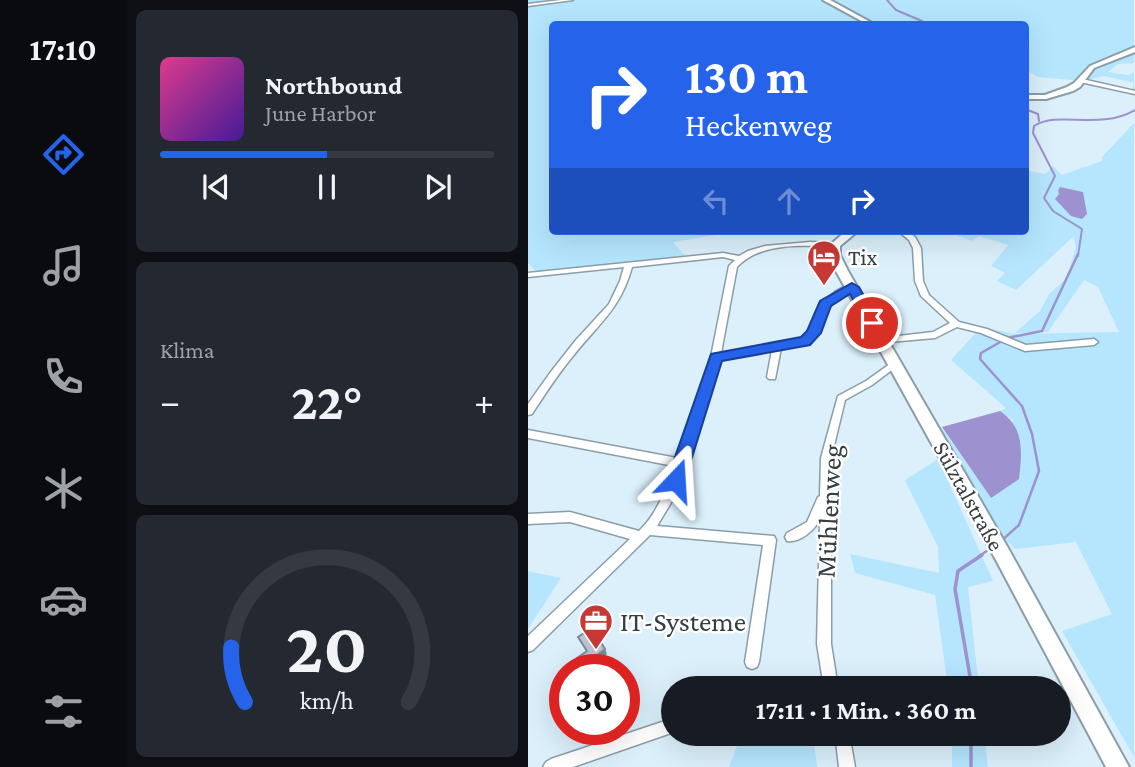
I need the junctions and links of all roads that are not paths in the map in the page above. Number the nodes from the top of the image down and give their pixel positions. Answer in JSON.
{"nodes":[{"id":1,"x":571,"y":0,"type":"edge"},
{"id":2,"x":826,"y":0,"type":"edge"},
{"id":3,"x":528,"y":5,"type":"edge"},
{"id":4,"x":865,"y":21,"type":"edge"},
{"id":5,"x":1135,"y":50,"type":"edge"},
{"id":6,"x":1082,"y":81,"type":"junction"},
{"id":7,"x":1135,"y":93,"type":"edge"},
{"id":8,"x":1029,"y":97,"type":"edge"},
{"id":9,"x":848,"y":235,"type":"edge"},
{"id":10,"x":907,"y":235,"type":"edge"},
{"id":11,"x":835,"y":245,"type":"junction"},
{"id":12,"x":738,"y":258,"type":"junction"},
{"id":13,"x":629,"y":265,"type":"junction"},
{"id":14,"x":528,"y":275,"type":"edge"},
{"id":15,"x":852,"y":287,"type":"junction"},
{"id":16,"x":956,"y":324,"type":"junction"},
{"id":17,"x":882,"y":341,"type":"junction"},
{"id":18,"x":1094,"y":342,"type":"dead end"},
{"id":19,"x":777,"y":347,"type":"junction"},
{"id":20,"x":716,"y":357,"type":"junction"},
{"id":21,"x":894,"y":364,"type":"junction"},
{"id":22,"x":772,"y":377,"type":"dead end"},
{"id":23,"x":528,"y":411,"type":"edge"},
{"id":24,"x":528,"y":434,"type":"edge"},
{"id":25,"x":683,"y":463,"type":"junction"},
{"id":26,"x":826,"y":494,"type":"junction"},
{"id":27,"x":528,"y":519,"type":"edge"},
{"id":28,"x":644,"y":533,"type":"junction"},
{"id":29,"x":791,"y":537,"type":"dead end"},
{"id":30,"x":528,"y":645,"type":"edge"},
{"id":31,"x":752,"y":662,"type":"dead end"},
{"id":32,"x":829,"y":676,"type":"edge"},
{"id":33,"x":661,"y":729,"type":"edge"},
{"id":34,"x":844,"y":746,"type":"edge"},
{"id":35,"x":551,"y":767,"type":"edge"},
{"id":36,"x":847,"y":767,"type":"edge"},
{"id":37,"x":1118,"y":767,"type":"edge"}],
"edges":[{"from":1,"to":3,"type":"street"},
{"from":2,"to":4,"type":"main road"},
{"from":5,"to":6,"type":"main road"},
{"from":6,"to":7,"type":"street"},
{"from":6,"to":8,"type":"main road"},
{"from":9,"to":11,"type":"main road"},
{"from":10,"to":16,"type":"street"},
{"from":11,"to":12,"type":"street"},
{"from":11,"to":15,"type":"main road","name":"Sülztalstraße"},
{"from":12,"to":13,"type":"street"},
{"from":12,"to":20,"type":"street"},
{"from":13,"to":14,"type":"street"},
{"from":13,"to":23,"type":"street"},
{"from":15,"to":17,"type":"main road","name":"Sülztalstraße"},
{"from":15,"to":19,"type":"street"},
{"from":16,"to":17,"type":"street"},
{"from":16,"to":18,"type":"street"},
{"from":17,"to":21,"type":"main road","name":"Sülztalstraße"},
{"from":19,"to":20,"type":"street"},
{"from":19,"to":22,"type":"street"},
{"from":20,"to":25,"type":"street"},
{"from":21,"to":26,"type":"street","name":"Mühlenweg"},
{"from":21,"to":37,"type":"main road","name":"Sülztalstraße"},
{"from":24,"to":25,"type":"street"},
{"from":25,"to":28,"type":"street"},
{"from":26,"to":29,"type":"street"},
{"from":26,"to":32,"type":"street","name":"Mühlenweg"},
{"from":27,"to":28,"type":"street"},
{"from":28,"to":30,"type":"street"},
{"from":28,"to":31,"type":"street"},
{"from":33,"to":35,"type":"street"},
{"from":34,"to":36,"type":"street"}]}
